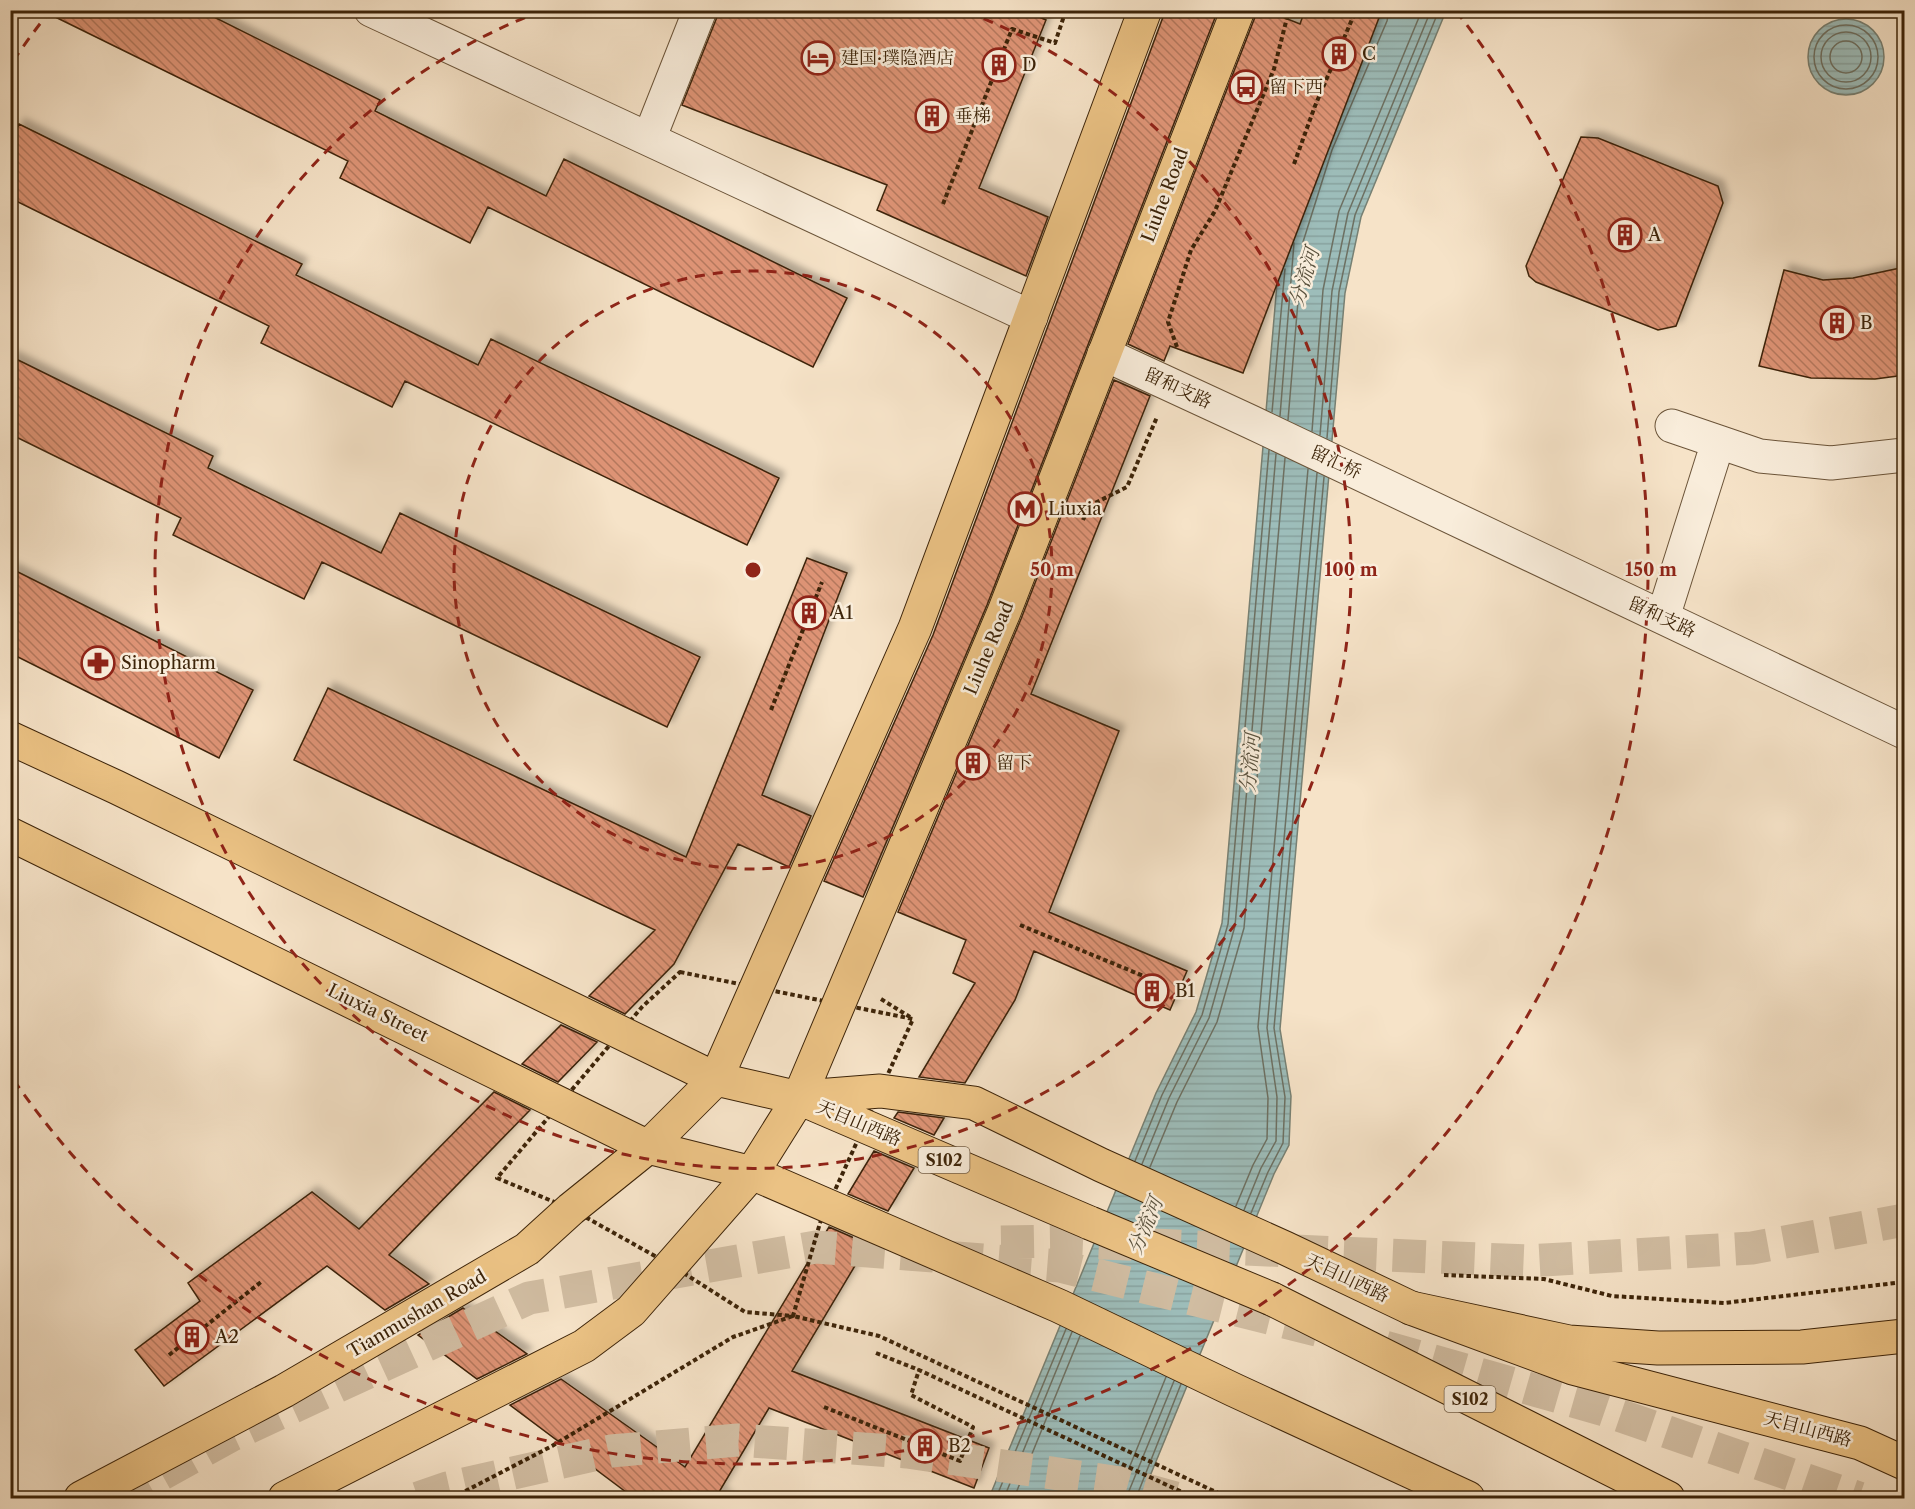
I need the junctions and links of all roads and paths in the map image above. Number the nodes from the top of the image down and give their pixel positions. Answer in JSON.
{"nodes":[{"id":1,"x":371,"y":10,"type":"edge"},
{"id":2,"x":700,"y":10,"type":"edge"},
{"id":3,"x":1066,"y":10,"type":"edge"},
{"id":4,"x":1145,"y":10,"type":"edge"},
{"id":5,"x":1238,"y":10,"type":"edge"},
{"id":6,"x":1289,"y":10,"type":"edge"},
{"id":7,"x":1356,"y":10,"type":"edge"},
{"id":8,"x":649,"y":139,"type":"junction"},
{"id":9,"x":1294,"y":164,"type":"dead end"},
{"id":10,"x":943,"y":204,"type":"dead end"},
{"id":11,"x":1031,"y":317,"type":"junction"},
{"id":12,"x":1104,"y":354,"type":"junction"},
{"id":13,"x":1171,"y":384,"type":"junction"},
{"id":14,"x":1251,"y":422,"type":"joint"},
{"id":15,"x":1672,"y":426,"type":"dead end"},
{"id":16,"x":1718,"y":442,"type":"junction"},
{"id":17,"x":1905,"y":455,"type":"edge"},
{"id":18,"x":1127,"y":487,"type":"dead end"},
{"id":19,"x":1420,"y":502,"type":"joint"},
{"id":20,"x":822,"y":582,"type":"dead end"},
{"id":21,"x":1663,"y":617,"type":"junction"},
{"id":22,"x":771,"y":710,"type":"dead end"},
{"id":23,"x":1905,"y":732,"type":"edge"},
{"id":24,"x":10,"y":738,"type":"edge"},
{"id":25,"x":10,"y":834,"type":"edge"},
{"id":26,"x":1020,"y":926,"type":"dead end"},
{"id":27,"x":1158,"y":982,"type":"dead end"},
{"id":28,"x":716,"y":1079,"type":"junction"},
{"id":29,"x":799,"y":1098,"type":"junction"},
{"id":30,"x":648,"y":1147,"type":"junction"},
{"id":31,"x":752,"y":1173,"type":"junction"},
{"id":32,"x":1544,"y":1279,"type":"dead end"},
{"id":33,"x":261,"y":1282,"type":"dead end"},
{"id":34,"x":1905,"y":1282,"type":"edge"},
{"id":35,"x":1411,"y":1308,"type":"junction"},
{"id":36,"x":1905,"y":1336,"type":"edge"},
{"id":37,"x":876,"y":1353,"type":"dead end"},
{"id":38,"x":169,"y":1355,"type":"dead end"},
{"id":39,"x":919,"y":1370,"type":"junction"},
{"id":40,"x":824,"y":1407,"type":"dead end"},
{"id":41,"x":1905,"y":1463,"type":"edge"},
{"id":42,"x":81,"y":1498,"type":"edge"},
{"id":43,"x":285,"y":1498,"type":"edge"},
{"id":44,"x":452,"y":1498,"type":"edge"},
{"id":45,"x":1195,"y":1498,"type":"edge"},
{"id":46,"x":1229,"y":1498,"type":"edge"},
{"id":47,"x":1468,"y":1498,"type":"edge"},
{"id":48,"x":1668,"y":1498,"type":"edge"}],
"edges":[{"from":1,"to":8,"type":"street"},
{"from":2,"to":8,"type":"street"},
{"from":3,"to":10,"type":"path"},
{"from":4,"to":11,"type":"main road"},
{"from":5,"to":12,"type":"main road","name":"Liuhe Road"},
{"from":6,"to":13,"type":"path"},
{"from":7,"to":9,"type":"path"},
{"from":8,"to":11,"type":"street"},
{"from":11,"to":28,"type":"main road"},
{"from":12,"to":13,"type":"street","name":"留和支路"},
{"from":12,"to":29,"type":"main road","name":"Liuhe Road"},
{"from":13,"to":14,"type":"street","name":"留和支路"},
{"from":13,"to":18,"type":"path"},
{"from":14,"to":19,"type":"street","name":"留汇桥"},
{"from":15,"to":16,"type":"street"},
{"from":16,"to":17,"type":"street"},
{"from":16,"to":21,"type":"street"},
{"from":19,"to":21,"type":"street","name":"留和支路"},
{"from":20,"to":22,"type":"path"},
{"from":21,"to":23,"type":"street","name":"留和支路"},
{"from":24,"to":28,"type":"main road"},
{"from":25,"to":30,"type":"main road","name":"Liuxia Street"},
{"from":26,"to":27,"type":"path"},
{"from":28,"to":29,"type":"main road","name":"天目山西路","number":"S102"},
{"from":28,"to":30,"type":"main road","name":"Tianmushan Road"},
{"from":29,"to":31,"type":"main road","name":"Liuhe Road"},
{"from":29,"to":35,"type":"main road","name":"天目山西路"},
{"from":29,"to":48,"type":"main road","name":"天目山西路","number":"S102","bridge":true},
{"from":30,"to":31,"type":"main road","name":"Liuxia Street"},
{"from":30,"to":42,"type":"main road","name":"Tianmushan Road"},
{"from":31,"to":43,"type":"main road"},
{"from":31,"to":47,"type":"main road"},
{"from":32,"to":34,"type":"path"},
{"from":33,"to":38,"type":"path"},
{"from":35,"to":36,"type":"main road"},
{"from":35,"to":41,"type":"main road","name":"天目山西路"},
{"from":37,"to":39,"type":"path"},
{"from":39,"to":40,"type":"path"},
{"from":39,"to":45,"type":"path"},
{"from":44,"to":46,"type":"path"}]}
